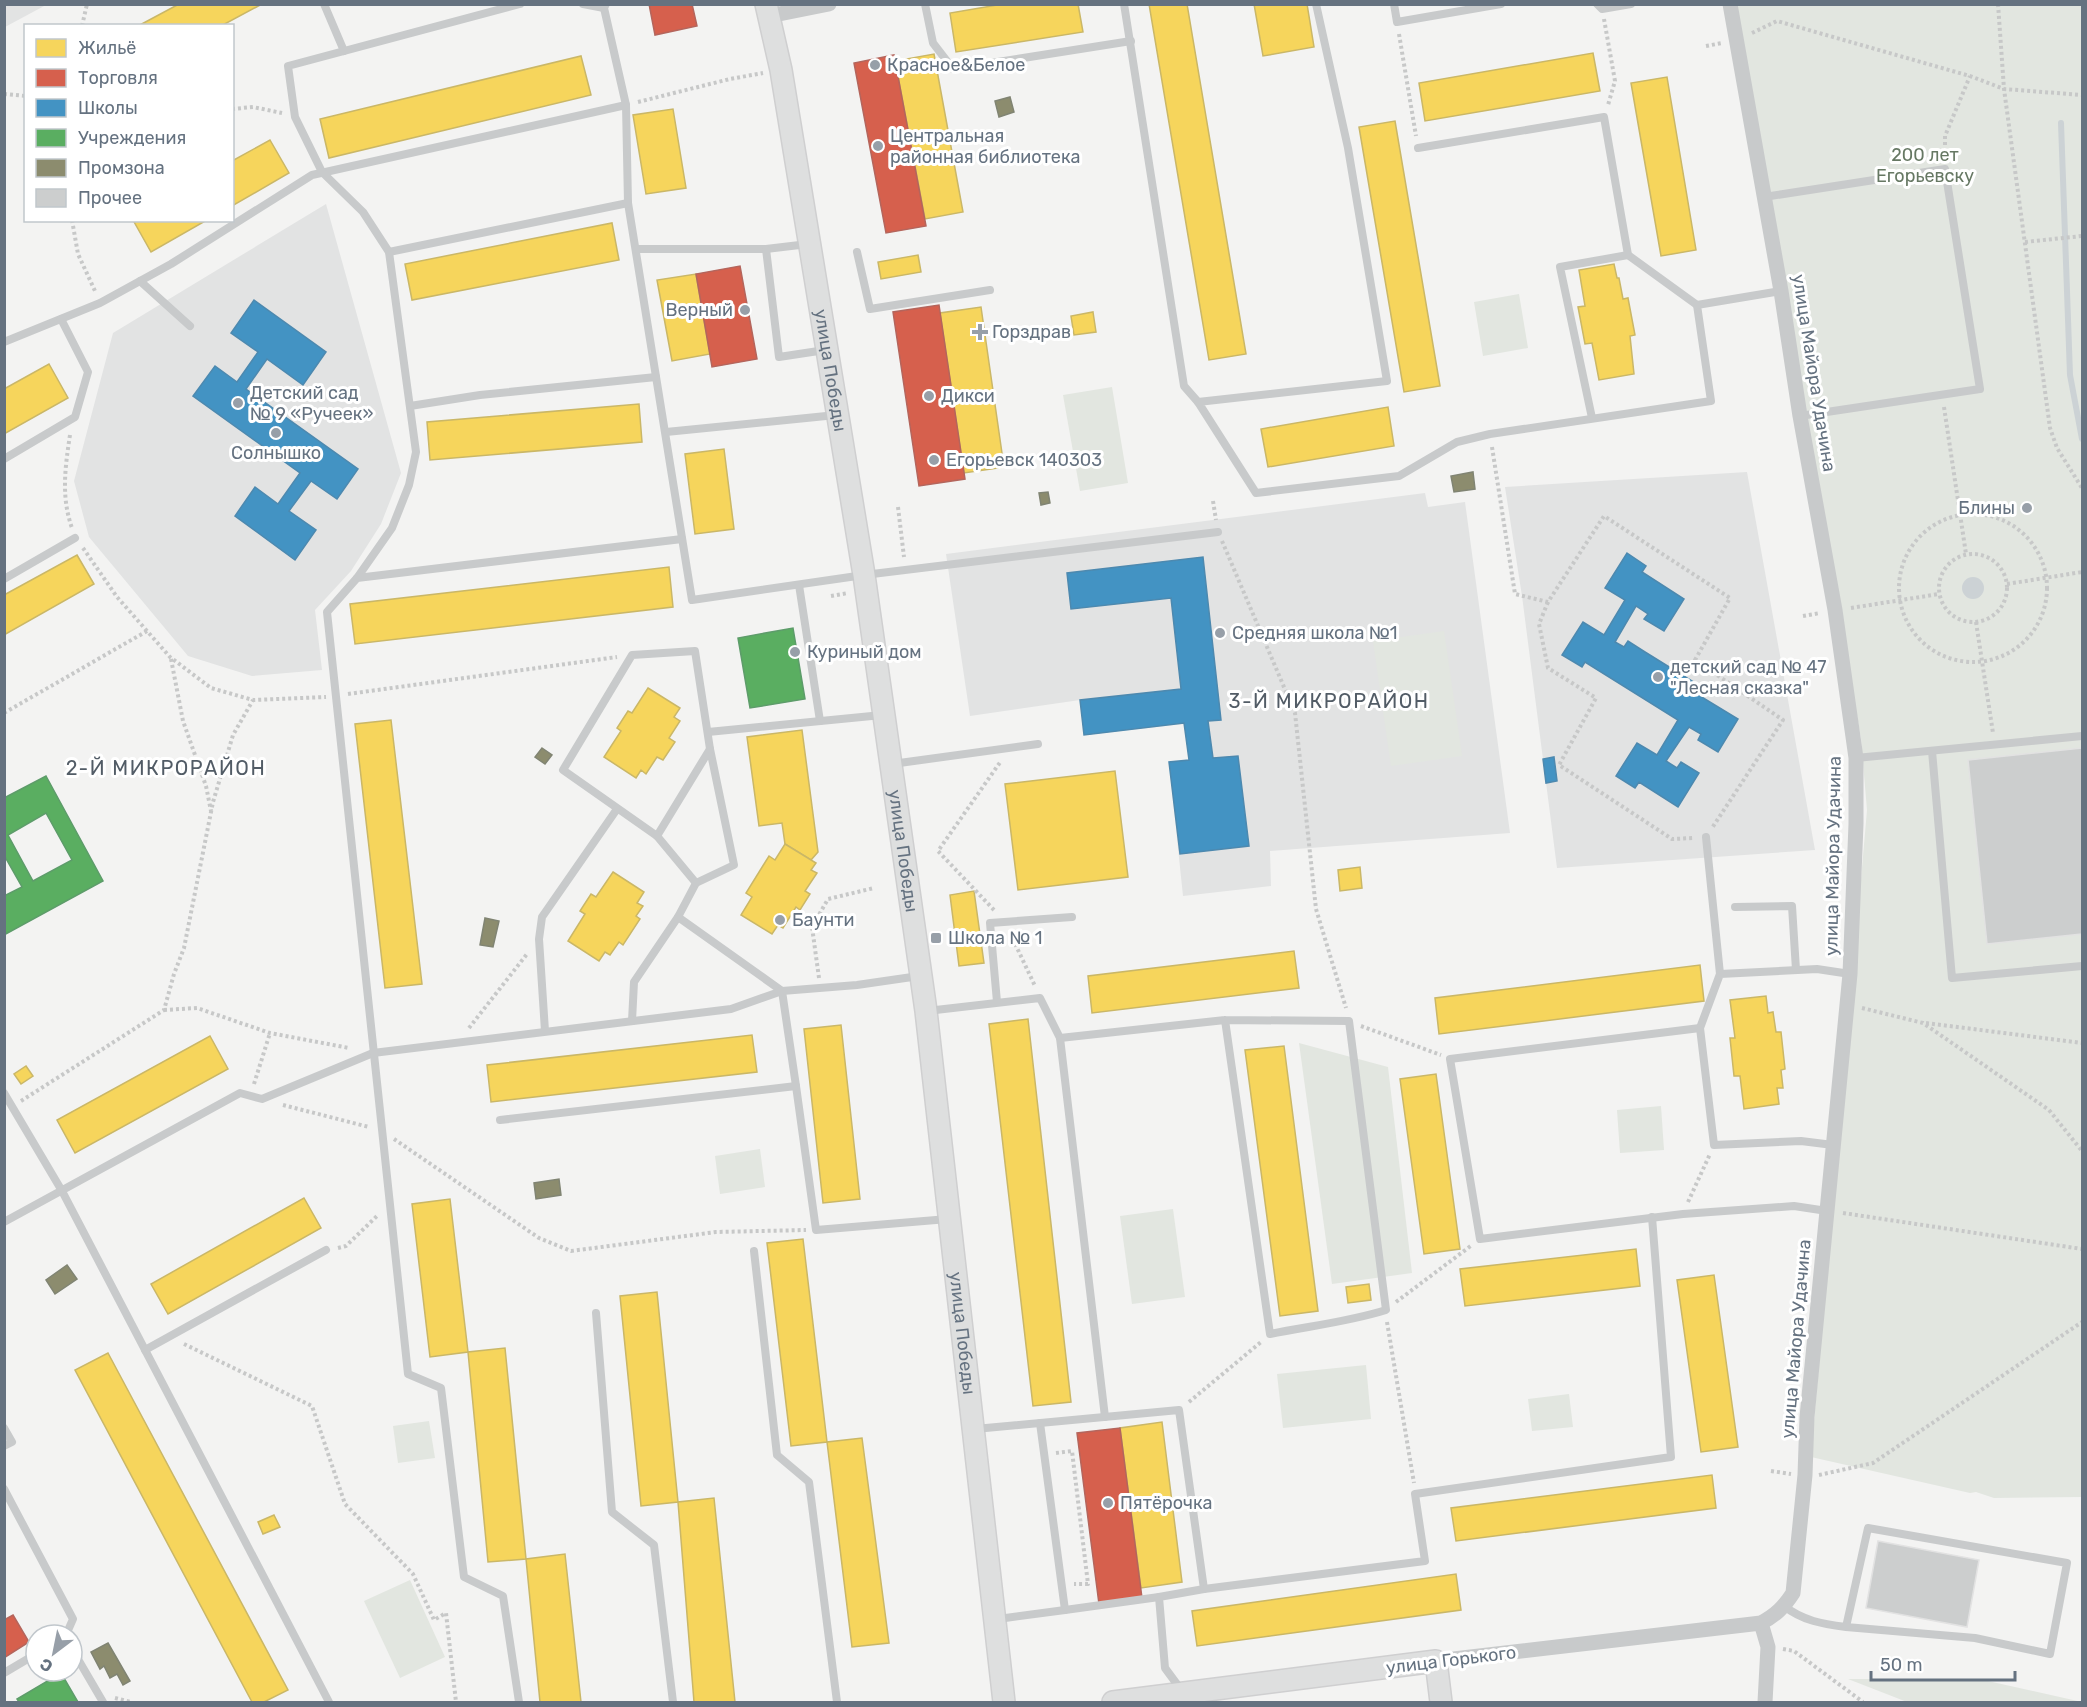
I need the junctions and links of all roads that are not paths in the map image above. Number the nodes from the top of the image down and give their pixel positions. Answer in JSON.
{"nodes":[{"id":1,"x":324,"y":4,"type":"edge"},
{"id":2,"x":520,"y":4,"type":"edge"},
{"id":3,"x":583,"y":4,"type":"edge"},
{"id":4,"x":829,"y":4,"type":"edge"},
{"id":5,"x":925,"y":4,"type":"edge"},
{"id":6,"x":1124,"y":4,"type":"edge"},
{"id":7,"x":1316,"y":4,"type":"edge"},
{"id":8,"x":1394,"y":4,"type":"edge"},
{"id":9,"x":1501,"y":4,"type":"edge"},
{"id":10,"x":1631,"y":4,"type":"edge"},
{"id":11,"x":1730,"y":4,"type":"edge"},
{"id":12,"x":605,"y":6,"type":"edge"},
{"id":13,"x":1599,"y":7,"type":"edge"},
{"id":14,"x":768,"y":10,"type":"edge"},
{"id":15,"x":1131,"y":41,"type":"junction"},
{"id":16,"x":344,"y":51,"type":"junction"},
{"id":17,"x":626,"y":105,"type":"junction"},
{"id":18,"x":1418,"y":148,"type":"road end"},
{"id":19,"x":322,"y":172,"type":"junction"},
{"id":20,"x":1764,"y":197,"type":"junction"},
{"id":21,"x":627,"y":203,"type":"junction"},
{"id":22,"x":809,"y":244,"type":"junction"},
{"id":23,"x":636,"y":249,"type":"junction"},
{"id":24,"x":766,"y":249,"type":"junction"},
{"id":25,"x":389,"y":252,"type":"junction"},
{"id":26,"x":857,"y":252,"type":"dead end"},
{"id":27,"x":1628,"y":255,"type":"junction"},
{"id":28,"x":140,"y":281,"type":"junction"},
{"id":29,"x":990,"y":290,"type":"dead end"},
{"id":30,"x":1781,"y":291,"type":"junction"},
{"id":31,"x":1697,"y":305,"type":"junction"},
{"id":32,"x":61,"y":319,"type":"junction"},
{"id":33,"x":190,"y":326,"type":"dead end"},
{"id":34,"x":4,"y":342,"type":"edge"},
{"id":35,"x":827,"y":350,"type":"junction"},
{"id":36,"x":656,"y":376,"type":"junction"},
{"id":37,"x":1198,"y":402,"type":"junction"},
{"id":38,"x":410,"y":406,"type":"junction"},
{"id":39,"x":838,"y":414,"type":"junction"},
{"id":40,"x":1800,"y":416,"type":"junction"},
{"id":41,"x":1592,"y":418,"type":"junction"},
{"id":42,"x":666,"y":432,"type":"junction"},
{"id":43,"x":4,"y":459,"type":"edge"},
{"id":44,"x":1218,"y":532,"type":"road end"},
{"id":45,"x":75,"y":538,"type":"road end"},
{"id":46,"x":682,"y":539,"type":"junction"},
{"id":47,"x":864,"y":575,"type":"junction"},
{"id":48,"x":357,"y":578,"type":"junction"},
{"id":49,"x":4,"y":579,"type":"edge"},
{"id":50,"x":799,"y":585,"type":"junction"},
{"id":51,"x":884,"y":714,"type":"junction"},
{"id":52,"x":820,"y":721,"type":"junction"},
{"id":53,"x":708,"y":732,"type":"junction"},
{"id":54,"x":2082,"y":736,"type":"edge"},
{"id":55,"x":1038,"y":744,"type":"dead end"},
{"id":56,"x":710,"y":749,"type":"junction"},
{"id":57,"x":1932,"y":751,"type":"junction"},
{"id":58,"x":1856,"y":758,"type":"junction"},
{"id":59,"x":891,"y":765,"type":"junction"},
{"id":60,"x":617,"y":809,"type":"junction"},
{"id":61,"x":657,"y":836,"type":"junction"},
{"id":62,"x":1706,"y":837,"type":"road end"},
{"id":63,"x":696,"y":883,"type":"junction"},
{"id":64,"x":1735,"y":907,"type":"dead end"},
{"id":65,"x":678,"y":917,"type":"junction"},
{"id":66,"x":1072,"y":917,"type":"dead end"},
{"id":67,"x":2082,"y":966,"type":"edge"},
{"id":68,"x":1796,"y":970,"type":"junction"},
{"id":69,"x":1720,"y":974,"type":"junction"},
{"id":70,"x":1850,"y":974,"type":"junction"},
{"id":71,"x":921,"y":975,"type":"junction"},
{"id":72,"x":782,"y":991,"type":"junction"},
{"id":73,"x":997,"y":1002,"type":"junction"},
{"id":74,"x":926,"y":1011,"type":"junction"},
{"id":75,"x":1225,"y":1020,"type":"junction"},
{"id":76,"x":632,"y":1021,"type":"junction"},
{"id":77,"x":1700,"y":1028,"type":"junction"},
{"id":78,"x":545,"y":1031,"type":"junction"},
{"id":79,"x":1060,"y":1038,"type":"junction"},
{"id":80,"x":373,"y":1053,"type":"junction"},
{"id":81,"x":796,"y":1086,"type":"junction"},
{"id":82,"x":4,"y":1093,"type":"edge"},
{"id":83,"x":500,"y":1120,"type":"dead end"},
{"id":84,"x":1833,"y":1145,"type":"junction"},
{"id":85,"x":62,"y":1191,"type":"junction"},
{"id":86,"x":1827,"y":1211,"type":"junction"},
{"id":87,"x":1652,"y":1217,"type":"junction"},
{"id":88,"x":949,"y":1219,"type":"junction"},
{"id":89,"x":4,"y":1222,"type":"edge"},
{"id":90,"x":326,"y":1250,"type":"road end"},
{"id":91,"x":754,"y":1251,"type":"dead end"},
{"id":92,"x":596,"y":1314,"type":"dead end"},
{"id":93,"x":145,"y":1350,"type":"junction"},
{"id":94,"x":1105,"y":1417,"type":"junction"},
{"id":95,"x":1040,"y":1423,"type":"junction"},
{"id":96,"x":4,"y":1428,"type":"edge"},
{"id":97,"x":973,"y":1430,"type":"junction"},
{"id":98,"x":4,"y":1446,"type":"edge"},
{"id":99,"x":4,"y":1489,"type":"edge"},
{"id":100,"x":1204,"y":1589,"type":"junction"},
{"id":101,"x":1159,"y":1597,"type":"junction"},
{"id":102,"x":1784,"y":1606,"type":"junction"},
{"id":103,"x":1065,"y":1610,"type":"junction"},
{"id":104,"x":995,"y":1619,"type":"junction"},
{"id":105,"x":71,"y":1623,"type":"edge"},
{"id":106,"x":1761,"y":1623,"type":"junction"},
{"id":107,"x":1846,"y":1628,"type":"junction"},
{"id":108,"x":24,"y":1661,"type":"edge"},
{"id":109,"x":1436,"y":1661,"type":"junction"},
{"id":110,"x":84,"y":1670,"type":"edge"},
{"id":111,"x":4,"y":1673,"type":"edge"},
{"id":112,"x":1184,"y":1693,"type":"junction"},
{"id":113,"x":103,"y":1702,"type":"edge"},
{"id":114,"x":330,"y":1702,"type":"edge"},
{"id":115,"x":519,"y":1702,"type":"edge"},
{"id":116,"x":673,"y":1702,"type":"edge"},
{"id":117,"x":837,"y":1702,"type":"edge"},
{"id":118,"x":1004,"y":1702,"type":"edge"},
{"id":119,"x":1126,"y":1702,"type":"edge"},
{"id":120,"x":1441,"y":1702,"type":"edge"},
{"id":121,"x":1765,"y":1702,"type":"edge"}],
"edges":[{"from":1,"to":16,"type":"lane"},
{"from":2,"to":16,"type":"lane"},
{"from":3,"to":12,"type":"lane"},
{"from":4,"to":14,"type":"street"},
{"from":5,"to":15,"type":"lane"},
{"from":6,"to":15,"type":"lane"},
{"from":7,"to":37,"type":"lane"},
{"from":8,"to":9,"type":"lane"},
{"from":10,"to":13,"type":"lane"},
{"from":11,"to":20,"type":"street","name":"улица Майора Удачина"},
{"from":12,"to":17,"type":"lane"},
{"from":14,"to":22,"type":"street","name":"улица Победы"},
{"from":15,"to":37,"type":"lane"},
{"from":16,"to":19,"type":"lane"},
{"from":17,"to":19,"type":"lane"},
{"from":17,"to":21,"type":"lane"},
{"from":18,"to":27,"type":"lane"},
{"from":19,"to":25,"type":"lane"},
{"from":19,"to":28,"type":"lane"},
{"from":20,"to":30,"type":"street","name":"улица Майора Удачина"},
{"from":20,"to":40,"type":"lane"},
{"from":21,"to":23,"type":"lane"},
{"from":21,"to":25,"type":"lane"},
{"from":22,"to":24,"type":"lane"},
{"from":22,"to":35,"type":"street","name":"улица Победы"},
{"from":23,"to":24,"type":"lane"},
{"from":23,"to":36,"type":"lane"},
{"from":24,"to":35,"type":"lane"},
{"from":25,"to":38,"type":"lane"},
{"from":26,"to":29,"type":"lane"},
{"from":27,"to":31,"type":"lane"},
{"from":27,"to":41,"type":"lane"},
{"from":28,"to":32,"type":"lane"},
{"from":28,"to":33,"type":"lane"},
{"from":30,"to":31,"type":"lane"},
{"from":30,"to":40,"type":"street","name":"улица Майора Удачина"},
{"from":31,"to":41,"type":"lane"},
{"from":32,"to":34,"type":"lane"},
{"from":32,"to":43,"type":"lane"},
{"from":35,"to":39,"type":"street","name":"улица Победы"},
{"from":36,"to":38,"type":"lane"},
{"from":36,"to":42,"type":"lane"},
{"from":37,"to":41,"type":"lane"},
{"from":38,"to":48,"type":"lane"},
{"from":39,"to":42,"type":"lane"},
{"from":39,"to":47,"type":"street","name":"улица Победы"},
{"from":40,"to":58,"type":"street","name":"улица Майора Удачина"},
{"from":42,"to":46,"type":"lane"},
{"from":44,"to":47,"type":"lane"},
{"from":45,"to":49,"type":"lane"},
{"from":46,"to":48,"type":"lane"},
{"from":46,"to":50,"type":"lane"},
{"from":47,"to":50,"type":"lane"},
{"from":47,"to":51,"type":"street","name":"улица Победы"},
{"from":48,"to":80,"type":"lane"},
{"from":50,"to":52,"type":"lane"},
{"from":51,"to":52,"type":"lane"},
{"from":51,"to":59,"type":"street","name":"улица Победы"},
{"from":52,"to":53,"type":"lane"},
{"from":53,"to":56,"type":"lane"},
{"from":53,"to":60,"type":"lane"},
{"from":54,"to":57,"type":"lane"},
{"from":55,"to":59,"type":"lane"},
{"from":56,"to":61,"type":"lane"},
{"from":56,"to":63,"type":"lane"},
{"from":57,"to":58,"type":"lane"},
{"from":57,"to":67,"type":"lane"},
{"from":58,"to":70,"type":"street","name":"улица Майора Удачина"},
{"from":59,"to":71,"type":"street","name":"улица Победы"},
{"from":60,"to":61,"type":"lane"},
{"from":60,"to":78,"type":"lane"},
{"from":61,"to":63,"type":"lane"},
{"from":62,"to":69,"type":"lane"},
{"from":63,"to":65,"type":"lane"},
{"from":64,"to":68,"type":"lane"},
{"from":65,"to":72,"type":"lane"},
{"from":65,"to":76,"type":"lane"},
{"from":66,"to":73,"type":"lane"},
{"from":68,"to":69,"type":"lane"},
{"from":68,"to":70,"type":"lane"},
{"from":69,"to":77,"type":"lane"},
{"from":70,"to":84,"type":"street","name":"улица Майора Удачина"},
{"from":71,"to":72,"type":"lane"},
{"from":71,"to":74,"type":"street","name":"улица Победы"},
{"from":72,"to":76,"type":"lane"},
{"from":72,"to":81,"type":"lane"},
{"from":73,"to":74,"type":"lane"},
{"from":73,"to":79,"type":"lane"},
{"from":74,"to":88,"type":"street","name":"улица Победы"},
{"from":75,"to":75,"type":"lane"},
{"from":75,"to":79,"type":"lane"},
{"from":76,"to":78,"type":"lane"},
{"from":77,"to":84,"type":"lane"},
{"from":77,"to":87,"type":"lane"},
{"from":78,"to":80,"type":"lane"},
{"from":79,"to":94,"type":"lane"},
{"from":80,"to":85,"type":"lane"},
{"from":80,"to":115,"type":"lane"},
{"from":81,"to":83,"type":"lane"},
{"from":81,"to":88,"type":"lane"},
{"from":82,"to":85,"type":"lane"},
{"from":84,"to":86,"type":"street","name":"улица Майора Удачина"},
{"from":85,"to":89,"type":"lane"},
{"from":85,"to":93,"type":"lane"},
{"from":86,"to":87,"type":"lane"},
{"from":86,"to":102,"type":"street","name":"улица Майора Удачина"},
{"from":87,"to":100,"type":"lane"},
{"from":88,"to":97,"type":"street","name":"улица Победы"},
{"from":90,"to":93,"type":"lane"},
{"from":91,"to":117,"type":"lane"},
{"from":92,"to":116,"type":"lane"},
{"from":93,"to":114,"type":"lane"},
{"from":94,"to":95,"type":"lane"},
{"from":94,"to":100,"type":"lane"},
{"from":95,"to":97,"type":"lane"},
{"from":95,"to":103,"type":"lane"},
{"from":96,"to":98,"type":"lane"},
{"from":97,"to":104,"type":"street","name":"улица Победы"},
{"from":99,"to":105,"type":"lane"},
{"from":100,"to":101,"type":"lane"},
{"from":101,"to":103,"type":"lane"},
{"from":101,"to":112,"type":"lane"},
{"from":102,"to":106,"type":"street","name":"улица Горького"},
{"from":102,"to":107,"type":"lane"},
{"from":103,"to":104,"type":"lane"},
{"from":104,"to":118,"type":"street","name":"улица Победы"},
{"from":106,"to":109,"type":"street","name":"улица Горького"},
{"from":106,"to":121,"type":"street"},
{"from":107,"to":107,"type":"lane"},
{"from":108,"to":111,"type":"lane"},
{"from":109,"to":112,"type":"street","name":"улица Горького"},
{"from":109,"to":120,"type":"street"},
{"from":110,"to":113,"type":"lane"},
{"from":112,"to":119,"type":"street","name":"улица Горького"}]}
